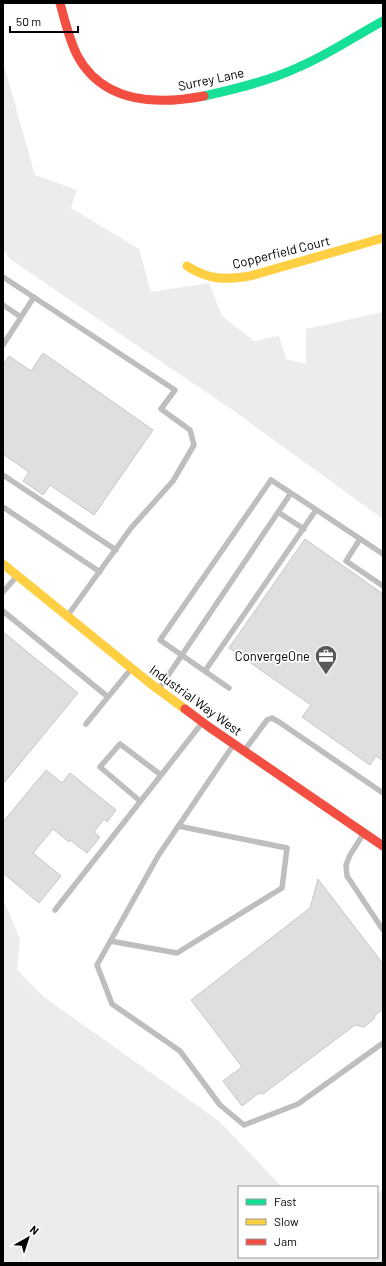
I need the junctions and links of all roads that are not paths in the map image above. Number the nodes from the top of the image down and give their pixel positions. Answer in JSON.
{"nodes":[{"id":1,"x":60,"y":3,"type":"edge"},
{"id":2,"x":383,"y":21,"type":"edge"},
{"id":3,"x":383,"y":238,"type":"edge"},
{"id":4,"x":188,"y":266,"type":"dead end"},
{"id":5,"x":3,"y":277,"type":"edge"},
{"id":6,"x":34,"y":297,"type":"junction"},
{"id":7,"x":3,"y":305,"type":"edge"},
{"id":8,"x":21,"y":317,"type":"junction"},
{"id":9,"x":3,"y":345,"type":"edge"},
{"id":10,"x":3,"y":475,"type":"edge"},
{"id":11,"x":290,"y":493,"type":"junction"},
{"id":12,"x":3,"y":507,"type":"edge"},
{"id":13,"x":316,"y":510,"type":"junction"},
{"id":14,"x":278,"y":512,"type":"junction"},
{"id":15,"x":304,"y":529,"type":"junction"},
{"id":16,"x":360,"y":539,"type":"junction"},
{"id":17,"x":116,"y":550,"type":"junction"},
{"id":18,"x":383,"y":554,"type":"edge"},
{"id":19,"x":3,"y":564,"type":"edge"},
{"id":20,"x":100,"y":572,"type":"junction"},
{"id":21,"x":17,"y":576,"type":"junction"},
{"id":22,"x":383,"y":586,"type":"edge"},
{"id":23,"x":3,"y":592,"type":"edge"},
{"id":24,"x":3,"y":611,"type":"edge"},
{"id":25,"x":67,"y":616,"type":"junction"},
{"id":26,"x":182,"y":655,"type":"junction"},
{"id":27,"x":132,"y":668,"type":"junction"},
{"id":28,"x":205,"y":671,"type":"junction"},
{"id":29,"x":228,"y":688,"type":"dead end"},
{"id":30,"x":158,"y":690,"type":"junction"},
{"id":31,"x":108,"y":697,"type":"junction"},
{"id":32,"x":203,"y":722,"type":"junction"},
{"id":33,"x":86,"y":724,"type":"dead end"},
{"id":34,"x":234,"y":744,"type":"junction"},
{"id":35,"x":244,"y":751,"type":"junction"},
{"id":36,"x":160,"y":776,"type":"junction"},
{"id":37,"x":383,"y":793,"type":"edge"},
{"id":38,"x":140,"y":801,"type":"junction"},
{"id":39,"x":178,"y":826,"type":"junction"},
{"id":40,"x":364,"y":833,"type":"junction"},
{"id":41,"x":383,"y":846,"type":"edge"},
{"id":42,"x":55,"y":910,"type":"dead end"},
{"id":43,"x":383,"y":930,"type":"edge"},
{"id":44,"x":110,"y":941,"type":"junction"},
{"id":45,"x":383,"y":1043,"type":"edge"}],
"edges":[{"from":1,"to":2,"type":"street","name":"Surrey Lane"},
{"from":3,"to":4,"type":"street","name":"Copperfield Court"},
{"from":5,"to":6,"type":"lane"},
{"from":6,"to":8,"type":"lane"},
{"from":6,"to":17,"type":"lane"},
{"from":7,"to":8,"type":"lane"},
{"from":8,"to":9,"type":"lane"},
{"from":10,"to":17,"type":"lane"},
{"from":11,"to":13,"type":"lane"},
{"from":11,"to":14,"type":"lane"},
{"from":11,"to":26,"type":"lane"},
{"from":12,"to":20,"type":"lane"},
{"from":13,"to":15,"type":"lane"},
{"from":13,"to":16,"type":"lane"},
{"from":14,"to":15,"type":"lane"},
{"from":14,"to":26,"type":"lane"},
{"from":15,"to":28,"type":"lane"},
{"from":16,"to":18,"type":"lane"},
{"from":16,"to":22,"type":"lane"},
{"from":17,"to":20,"type":"lane"},
{"from":19,"to":21,"type":"street","name":"Industrial Way West"},
{"from":20,"to":25,"type":"lane"},
{"from":21,"to":23,"type":"lane"},
{"from":21,"to":25,"type":"street","name":"Industrial Way West"},
{"from":24,"to":31,"type":"lane"},
{"from":25,"to":27,"type":"street","name":"Industrial Way West"},
{"from":26,"to":28,"type":"lane"},
{"from":26,"to":30,"type":"lane"},
{"from":27,"to":30,"type":"street","name":"Industrial Way West"},
{"from":27,"to":31,"type":"lane"},
{"from":28,"to":29,"type":"lane"},
{"from":30,"to":32,"type":"street","name":"Industrial Way West"},
{"from":31,"to":33,"type":"lane"},
{"from":32,"to":34,"type":"street","name":"Industrial Way West"},
{"from":32,"to":36,"type":"lane"},
{"from":34,"to":35,"type":"street","name":"Industrial Way West"},
{"from":34,"to":39,"type":"lane"},
{"from":35,"to":37,"type":"lane"},
{"from":35,"to":40,"type":"street","name":"Industrial Way West"},
{"from":36,"to":38,"type":"lane"},
{"from":36,"to":38,"type":"lane"},
{"from":38,"to":42,"type":"lane"},
{"from":39,"to":44,"type":"lane"},
{"from":39,"to":44,"type":"lane"},
{"from":40,"to":41,"type":"street","name":"Industrial Way West"},
{"from":40,"to":43,"type":"lane"},
{"from":44,"to":45,"type":"lane"}]}
